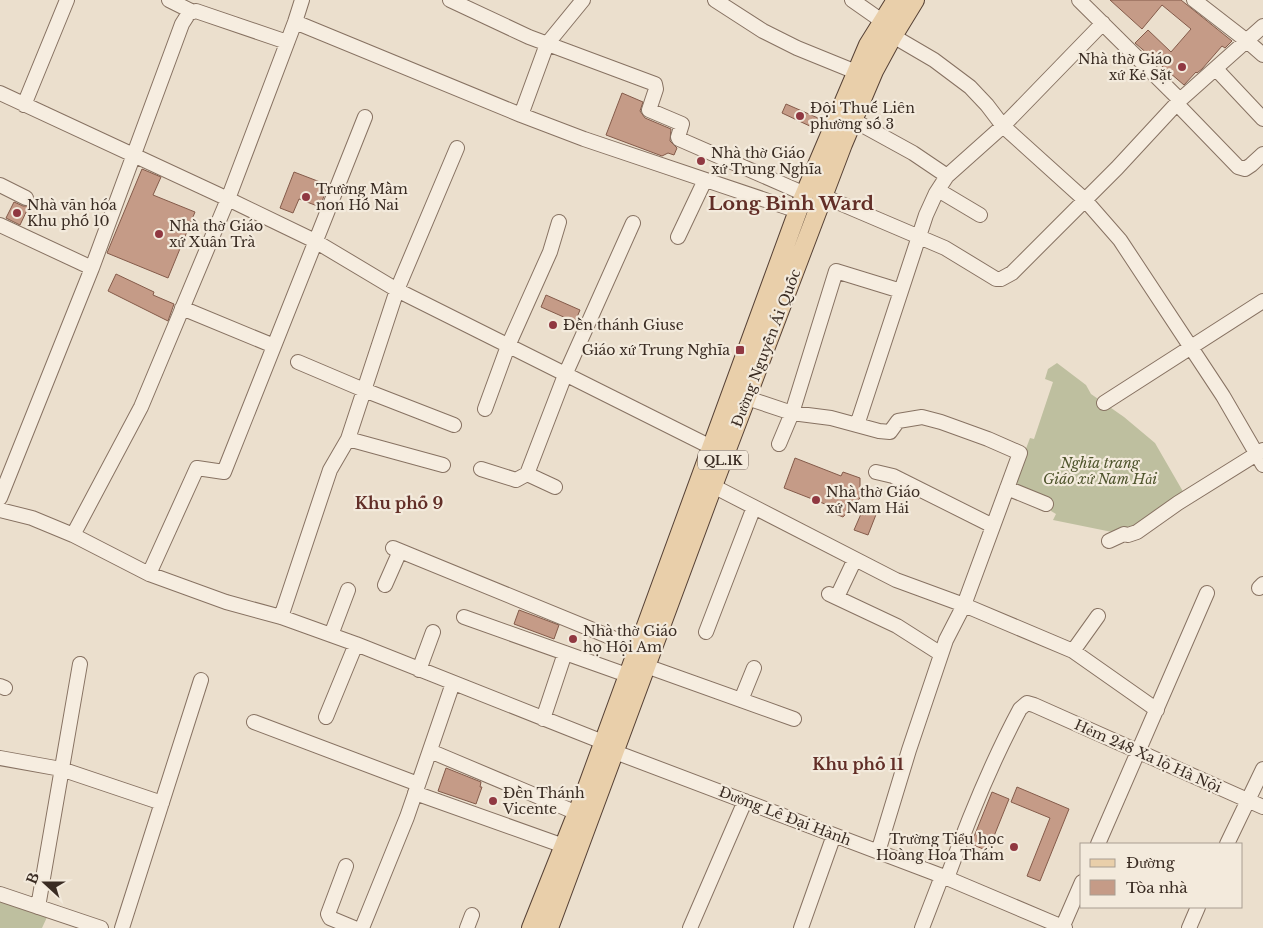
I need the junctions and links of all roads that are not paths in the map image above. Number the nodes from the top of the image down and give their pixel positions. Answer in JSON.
{"nodes":[{"id":1,"x":67,"y":0,"type":"edge"},
{"id":2,"x":169,"y":0,"type":"edge"},
{"id":3,"x":302,"y":0,"type":"edge"},
{"id":4,"x":450,"y":0,"type":"edge"},
{"id":5,"x":583,"y":0,"type":"edge"},
{"id":6,"x":852,"y":0,"type":"edge"},
{"id":7,"x":896,"y":0,"type":"edge"},
{"id":8,"x":915,"y":0,"type":"edge"},
{"id":9,"x":1079,"y":0,"type":"edge"},
{"id":10,"x":1194,"y":0,"type":"edge"},
{"id":11,"x":720,"y":1,"type":"edge"},
{"id":12,"x":193,"y":12,"type":"junction"},
{"id":13,"x":882,"y":21,"type":"junction"},
{"id":14,"x":295,"y":22,"type":"junction"},
{"id":15,"x":1103,"y":23,"type":"junction"},
{"id":16,"x":1263,"y":26,"type":"edge"},
{"id":17,"x":893,"y":36,"type":"junction"},
{"id":18,"x":1247,"y":41,"type":"junction"},
{"id":19,"x":287,"y":42,"type":"junction"},
{"id":20,"x":548,"y":44,"type":"junction"},
{"id":21,"x":1263,"y":55,"type":"edge"},
{"id":22,"x":1216,"y":69,"type":"junction"},
{"id":23,"x":856,"y":72,"type":"junction"},
{"id":24,"x":0,"y":93,"type":"edge"},
{"id":25,"x":1178,"y":102,"type":"junction"},
{"id":26,"x":24,"y":105,"type":"junction"},
{"id":27,"x":520,"y":115,"type":"junction"},
{"id":28,"x":366,"y":117,"type":"dead end"},
{"id":29,"x":1263,"y":118,"type":"edge"},
{"id":30,"x":853,"y":120,"type":"junction"},
{"id":31,"x":1003,"y":126,"type":"junction"},
{"id":32,"x":457,"y":148,"type":"dead end"},
{"id":33,"x":133,"y":154,"type":"junction"},
{"id":34,"x":1263,"y":154,"type":"edge"},
{"id":35,"x":947,"y":176,"type":"junction"},
{"id":36,"x":705,"y":180,"type":"junction"},
{"id":37,"x":0,"y":185,"type":"edge"},
{"id":38,"x":938,"y":190,"type":"junction"},
{"id":39,"x":823,"y":196,"type":"junction"},
{"id":40,"x":26,"y":198,"type":"dead end"},
{"id":41,"x":228,"y":199,"type":"junction"},
{"id":42,"x":1085,"y":200,"type":"junction"},
{"id":43,"x":801,"y":202,"type":"junction"},
{"id":44,"x":980,"y":215,"type":"dead end"},
{"id":45,"x":815,"y":216,"type":"junction"},
{"id":46,"x":558,"y":222,"type":"dead end"},
{"id":47,"x":633,"y":223,"type":"dead end"},
{"id":48,"x":1,"y":229,"type":"edge"},
{"id":49,"x":678,"y":236,"type":"dead end"},
{"id":50,"x":919,"y":237,"type":"junction"},
{"id":51,"x":315,"y":242,"type":"junction"},
{"id":52,"x":92,"y":268,"type":"junction"},
{"id":53,"x":398,"y":290,"type":"junction"},
{"id":54,"x":901,"y":291,"type":"junction"},
{"id":55,"x":1263,"y":301,"type":"edge"},
{"id":56,"x":182,"y":308,"type":"junction"},
{"id":57,"x":274,"y":346,"type":"junction"},
{"id":58,"x":508,"y":346,"type":"junction"},
{"id":59,"x":1191,"y":347,"type":"junction"},
{"id":60,"x":298,"y":362,"type":"dead end"},
{"id":61,"x":565,"y":375,"type":"junction"},
{"id":62,"x":364,"y":390,"type":"junction"},
{"id":63,"x":746,"y":398,"type":"junction"},
{"id":64,"x":1104,"y":403,"type":"dead end"},
{"id":65,"x":485,"y":409,"type":"dead end"},
{"id":66,"x":792,"y":413,"type":"junction"},
{"id":67,"x":454,"y":424,"type":"dead end"},
{"id":68,"x":857,"y":424,"type":"junction"},
{"id":69,"x":348,"y":439,"type":"junction"},
{"id":70,"x":779,"y":444,"type":"dead end"},
{"id":71,"x":711,"y":447,"type":"junction"},
{"id":72,"x":1261,"y":457,"type":"edge"},
{"id":73,"x":443,"y":465,"type":"dead end"},
{"id":74,"x":482,"y":469,"type":"dead end"},
{"id":75,"x":876,"y":472,"type":"dead end"},
{"id":76,"x":527,"y":474,"type":"junction"},
{"id":77,"x":713,"y":486,"type":"junction"},
{"id":78,"x":555,"y":487,"type":"dead end"},
{"id":79,"x":1007,"y":488,"type":"junction"},
{"id":80,"x":0,"y":498,"type":"edge"},
{"id":81,"x":1046,"y":504,"type":"dead end"},
{"id":82,"x":754,"y":507,"type":"junction"},
{"id":83,"x":0,"y":510,"type":"edge"},
{"id":84,"x":993,"y":526,"type":"junction"},
{"id":85,"x":73,"y":535,"type":"junction"},
{"id":86,"x":1110,"y":541,"type":"dead end"},
{"id":87,"x":855,"y":559,"type":"junction"},
{"id":88,"x":149,"y":574,"type":"junction"},
{"id":89,"x":385,"y":585,"type":"dead end"},
{"id":90,"x":348,"y":590,"type":"dead end"},
{"id":91,"x":1207,"y":593,"type":"dead end"},
{"id":92,"x":964,"y":605,"type":"junction"},
{"id":93,"x":1098,"y":616,"type":"dead end"},
{"id":94,"x":281,"y":617,"type":"junction"},
{"id":95,"x":464,"y":617,"type":"dead end"},
{"id":96,"x":433,"y":632,"type":"dead end"},
{"id":97,"x":706,"y":632,"type":"dead end"},
{"id":98,"x":331,"y":635,"type":"junction"},
{"id":99,"x":356,"y":644,"type":"junction"},
{"id":100,"x":637,"y":648,"type":"junction"},
{"id":101,"x":1073,"y":651,"type":"junction"},
{"id":102,"x":566,"y":653,"type":"junction"},
{"id":103,"x":941,"y":654,"type":"junction"},
{"id":104,"x":80,"y":664,"type":"dead end"},
{"id":105,"x":646,"y":666,"type":"junction"},
{"id":106,"x":754,"y":668,"type":"dead end"},
{"id":107,"x":420,"y":670,"type":"junction"},
{"id":108,"x":628,"y":674,"type":"junction"},
{"id":109,"x":200,"y":680,"type":"dead end"},
{"id":110,"x":453,"y":683,"type":"junction"},
{"id":111,"x":741,"y":700,"type":"junction"},
{"id":112,"x":1157,"y":710,"type":"junction"},
{"id":113,"x":326,"y":717,"type":"dead end"},
{"id":114,"x":543,"y":719,"type":"junction"},
{"id":115,"x":794,"y":720,"type":"dead end"},
{"id":116,"x":254,"y":722,"type":"dead end"},
{"id":117,"x":609,"y":747,"type":"junction"},
{"id":118,"x":430,"y":751,"type":"junction"},
{"id":119,"x":1137,"y":751,"type":"junction"},
{"id":120,"x":0,"y":758,"type":"edge"},
{"id":121,"x":61,"y":769,"type":"junction"},
{"id":122,"x":1263,"y":769,"type":"edge"},
{"id":123,"x":417,"y":789,"type":"junction"},
{"id":124,"x":1249,"y":800,"type":"junction"},
{"id":125,"x":745,"y":801,"type":"junction"},
{"id":126,"x":162,"y":803,"type":"junction"},
{"id":127,"x":1263,"y":807,"type":"edge"},
{"id":128,"x":577,"y":812,"type":"junction"},
{"id":129,"x":834,"y":835,"type":"junction"},
{"id":130,"x":1098,"y":843,"type":"edge"},
{"id":131,"x":1228,"y":843,"type":"edge"},
{"id":132,"x":564,"y":846,"type":"junction"},
{"id":133,"x":878,"y":852,"type":"junction"},
{"id":134,"x":346,"y":866,"type":"dead end"},
{"id":135,"x":944,"y":877,"type":"junction"},
{"id":136,"x":1080,"y":887,"type":"edge"},
{"id":137,"x":0,"y":894,"type":"edge"},
{"id":138,"x":38,"y":906,"type":"junction"},
{"id":139,"x":1198,"y":908,"type":"edge"},
{"id":140,"x":101,"y":928,"type":"edge"},
{"id":141,"x":122,"y":928,"type":"edge"},
{"id":142,"x":354,"y":928,"type":"edge"},
{"id":143,"x":362,"y":928,"type":"edge"},
{"id":144,"x":531,"y":928,"type":"edge"},
{"id":145,"x":549,"y":928,"type":"edge"},
{"id":146,"x":690,"y":928,"type":"edge"},
{"id":147,"x":801,"y":928,"type":"edge"},
{"id":148,"x":922,"y":928,"type":"edge"},
{"id":149,"x":1063,"y":928,"type":"edge"},
{"id":150,"x":1189,"y":928,"type":"edge"}],
"edges":[{"from":1,"to":26,"type":"street"},
{"from":2,"to":12,"type":"street"},
{"from":3,"to":14,"type":"street"},
{"from":4,"to":20,"type":"street"},
{"from":5,"to":20,"type":"street"},
{"from":6,"to":13,"type":"street"},
{"from":7,"to":13,"type":"main road","name":"Đường Nguyễn Ái Quốc","number":"QL.1K"},
{"from":8,"to":17,"type":"main road","name":"Đường Nguyễn Ái Quốc","number":"QL.1K"},
{"from":9,"to":15,"type":"street"},
{"from":10,"to":18,"type":"street"},
{"from":11,"to":23,"type":"street"},
{"from":12,"to":19,"type":"street"},
{"from":12,"to":33,"type":"street"},
{"from":13,"to":23,"type":"main road","name":"Đường Nguyễn Ái Quốc","number":"QL.1K"},
{"from":14,"to":19,"type":"street"},
{"from":14,"to":27,"type":"street"},
{"from":15,"to":25,"type":"street"},
{"from":15,"to":31,"type":"street"},
{"from":16,"to":18,"type":"street"},
{"from":17,"to":30,"type":"main road","name":"Đường Nguyễn Ái Quốc","number":"QL.1K"},
{"from":17,"to":31,"type":"street"},
{"from":18,"to":21,"type":"street"},
{"from":18,"to":22,"type":"street"},
{"from":19,"to":41,"type":"street"},
{"from":20,"to":27,"type":"street"},
{"from":20,"to":43,"type":"street"},
{"from":22,"to":25,"type":"street"},
{"from":22,"to":29,"type":"street"},
{"from":23,"to":43,"type":"main road","name":"Đường Nguyễn Ái Quốc","number":"QL.1K"},
{"from":24,"to":26,"type":"street"},
{"from":25,"to":34,"type":"street"},
{"from":25,"to":42,"type":"street"},
{"from":26,"to":33,"type":"street"},
{"from":27,"to":36,"type":"street"},
{"from":28,"to":51,"type":"street"},
{"from":30,"to":35,"type":"street"},
{"from":30,"to":39,"type":"main road","name":"Đường Nguyễn Ái Quốc","number":"QL.1K"},
{"from":31,"to":35,"type":"street"},
{"from":31,"to":42,"type":"street"},
{"from":32,"to":53,"type":"street"},
{"from":33,"to":41,"type":"street"},
{"from":33,"to":52,"type":"street"},
{"from":35,"to":38,"type":"street"},
{"from":36,"to":43,"type":"street"},
{"from":36,"to":49,"type":"street"},
{"from":37,"to":40,"type":"street"},
{"from":38,"to":44,"type":"street"},
{"from":38,"to":50,"type":"street"},
{"from":39,"to":45,"type":"main road","name":"Đường Nguyễn Ái Quốc","number":"QL.1K"},
{"from":39,"to":50,"type":"street"},
{"from":41,"to":51,"type":"street"},
{"from":41,"to":56,"type":"street"},
{"from":42,"to":50,"type":"street"},
{"from":42,"to":59,"type":"street"},
{"from":43,"to":45,"type":"main road"},
{"from":43,"to":71,"type":"main road","name":"Đường Nguyễn Ái Quốc","number":"QL.1K"},
{"from":45,"to":63,"type":"main road","name":"Đường Nguyễn Ái Quốc","number":"QL.1K"},
{"from":46,"to":58,"type":"street"},
{"from":47,"to":61,"type":"street"},
{"from":48,"to":52,"type":"street"},
{"from":50,"to":54,"type":"street"},
{"from":51,"to":53,"type":"street"},
{"from":51,"to":57,"type":"street"},
{"from":52,"to":80,"type":"street"},
{"from":53,"to":58,"type":"street"},
{"from":53,"to":62,"type":"street"},
{"from":54,"to":66,"type":"street"},
{"from":54,"to":68,"type":"street"},
{"from":55,"to":59,"type":"street"},
{"from":56,"to":57,"type":"street"},
{"from":56,"to":85,"type":"street"},
{"from":57,"to":88,"type":"street"},
{"from":58,"to":61,"type":"street"},
{"from":58,"to":65,"type":"street"},
{"from":59,"to":64,"type":"street"},
{"from":59,"to":72,"type":"street"},
{"from":60,"to":62,"type":"street"},
{"from":61,"to":71,"type":"street"},
{"from":61,"to":76,"type":"street"},
{"from":62,"to":67,"type":"street"},
{"from":62,"to":69,"type":"street"},
{"from":63,"to":66,"type":"street"},
{"from":63,"to":77,"type":"main road","name":"Đường Nguyễn Ái Quốc","number":"QL.1K"},
{"from":66,"to":68,"type":"street"},
{"from":66,"to":70,"type":"street"},
{"from":68,"to":79,"type":"street"},
{"from":69,"to":73,"type":"street"},
{"from":69,"to":94,"type":"street"},
{"from":71,"to":100,"type":"main road","name":"Đường Nguyễn Ái Quốc","number":"QL.1K"},
{"from":72,"to":86,"type":"street"},
{"from":74,"to":76,"type":"street"},
{"from":75,"to":84,"type":"street"},
{"from":76,"to":78,"type":"street"},
{"from":77,"to":82,"type":"street"},
{"from":77,"to":105,"type":"main road","name":"Đường Nguyễn Ái Quốc","number":"QL.1K"},
{"from":79,"to":81,"type":"street"},
{"from":79,"to":84,"type":"street"},
{"from":82,"to":87,"type":"street"},
{"from":82,"to":97,"type":"street"},
{"from":83,"to":85,"type":"street","name":"Đường Lê Đại Hành"},
{"from":84,"to":92,"type":"street"},
{"from":85,"to":88,"type":"street","name":"Đường Lê Đại Hành"},
{"from":87,"to":92,"type":"street"},
{"from":87,"to":103,"type":"street"},
{"from":88,"to":94,"type":"street","name":"Đường Lê Đại Hành"},
{"from":89,"to":100,"type":"street"},
{"from":90,"to":98,"type":"street"},
{"from":91,"to":112,"type":"street"},
{"from":92,"to":101,"type":"street"},
{"from":92,"to":103,"type":"street"},
{"from":93,"to":101,"type":"street"},
{"from":94,"to":98,"type":"street","name":"Đường Lê Đại Hành"},
{"from":95,"to":102,"type":"street"},
{"from":96,"to":107,"type":"street"},
{"from":98,"to":99,"type":"street","name":"Đường Lê Đại Hành"},
{"from":99,"to":107,"type":"street","name":"Đường Lê Đại Hành"},
{"from":99,"to":113,"type":"street"},
{"from":100,"to":108,"type":"main road","name":"Đường Nguyễn Ái Quốc","number":"QL.1K"},
{"from":101,"to":112,"type":"street"},
{"from":102,"to":108,"type":"street"},
{"from":102,"to":114,"type":"street"},
{"from":103,"to":133,"type":"street"},
{"from":104,"to":121,"type":"street"},
{"from":105,"to":111,"type":"street"},
{"from":105,"to":117,"type":"main road","name":"Đường Nguyễn Ái Quốc","number":"QL.1K"},
{"from":106,"to":111,"type":"street"},
{"from":107,"to":110,"type":"street","name":"Đường Lê Đại Hành"},
{"from":108,"to":117,"type":"main road","name":"Đường Nguyễn Ái Quốc","number":"QL.1K"},
{"from":109,"to":126,"type":"street"},
{"from":110,"to":114,"type":"street","name":"Đường Lê Đại Hành"},
{"from":110,"to":118,"type":"street"},
{"from":111,"to":115,"type":"street"},
{"from":112,"to":119,"type":"street"},
{"from":114,"to":117,"type":"street","name":"Đường Lê Đại Hành"},
{"from":116,"to":123,"type":"street"},
{"from":117,"to":125,"type":"street","name":"Đường Lê Đại Hành"},
{"from":117,"to":128,"type":"main road","name":"Đường Nguyễn Ái Quốc","number":"QL.1K"},
{"from":117,"to":145,"type":"main road","name":"Đường Nguyễn Ái Quốc","number":"QL.1K"},
{"from":118,"to":123,"type":"street"},
{"from":118,"to":128,"type":"street"},
{"from":119,"to":124,"type":"street","name":"Hẻm 248 Xa lộ Hà Nội"},
{"from":119,"to":130,"type":"street"},
{"from":119,"to":135,"type":"street","name":"Hẻm 248 Xa lộ Hà Nội"},
{"from":120,"to":121,"type":"street"},
{"from":121,"to":126,"type":"street"},
{"from":121,"to":138,"type":"street"},
{"from":122,"to":124,"type":"street"},
{"from":123,"to":132,"type":"street"},
{"from":123,"to":143,"type":"street"},
{"from":124,"to":127,"type":"street","name":"Hẻm 248 Xa lộ Hà Nội"},
{"from":124,"to":131,"type":"street"},
{"from":125,"to":129,"type":"street","name":"Đường Lê Đại Hành"},
{"from":125,"to":146,"type":"street"},
{"from":126,"to":141,"type":"street"},
{"from":128,"to":132,"type":"main road","name":"Đường Nguyễn Ái Quốc","number":"QL.1K"},
{"from":129,"to":133,"type":"street","name":"Đường Lê Đại Hành"},
{"from":129,"to":147,"type":"street"},
{"from":132,"to":144,"type":"main road","name":"Đường Nguyễn Ái Quốc","number":"QL.1K"},
{"from":133,"to":135,"type":"street","name":"Đường Lê Đại Hành"},
{"from":134,"to":142,"type":"street"},
{"from":135,"to":148,"type":"street"},
{"from":135,"to":149,"type":"street","name":"Đường Lê Đại Hành"},
{"from":136,"to":149,"type":"street"},
{"from":137,"to":138,"type":"street"},
{"from":138,"to":140,"type":"street"},
{"from":139,"to":150,"type":"street"}]}
